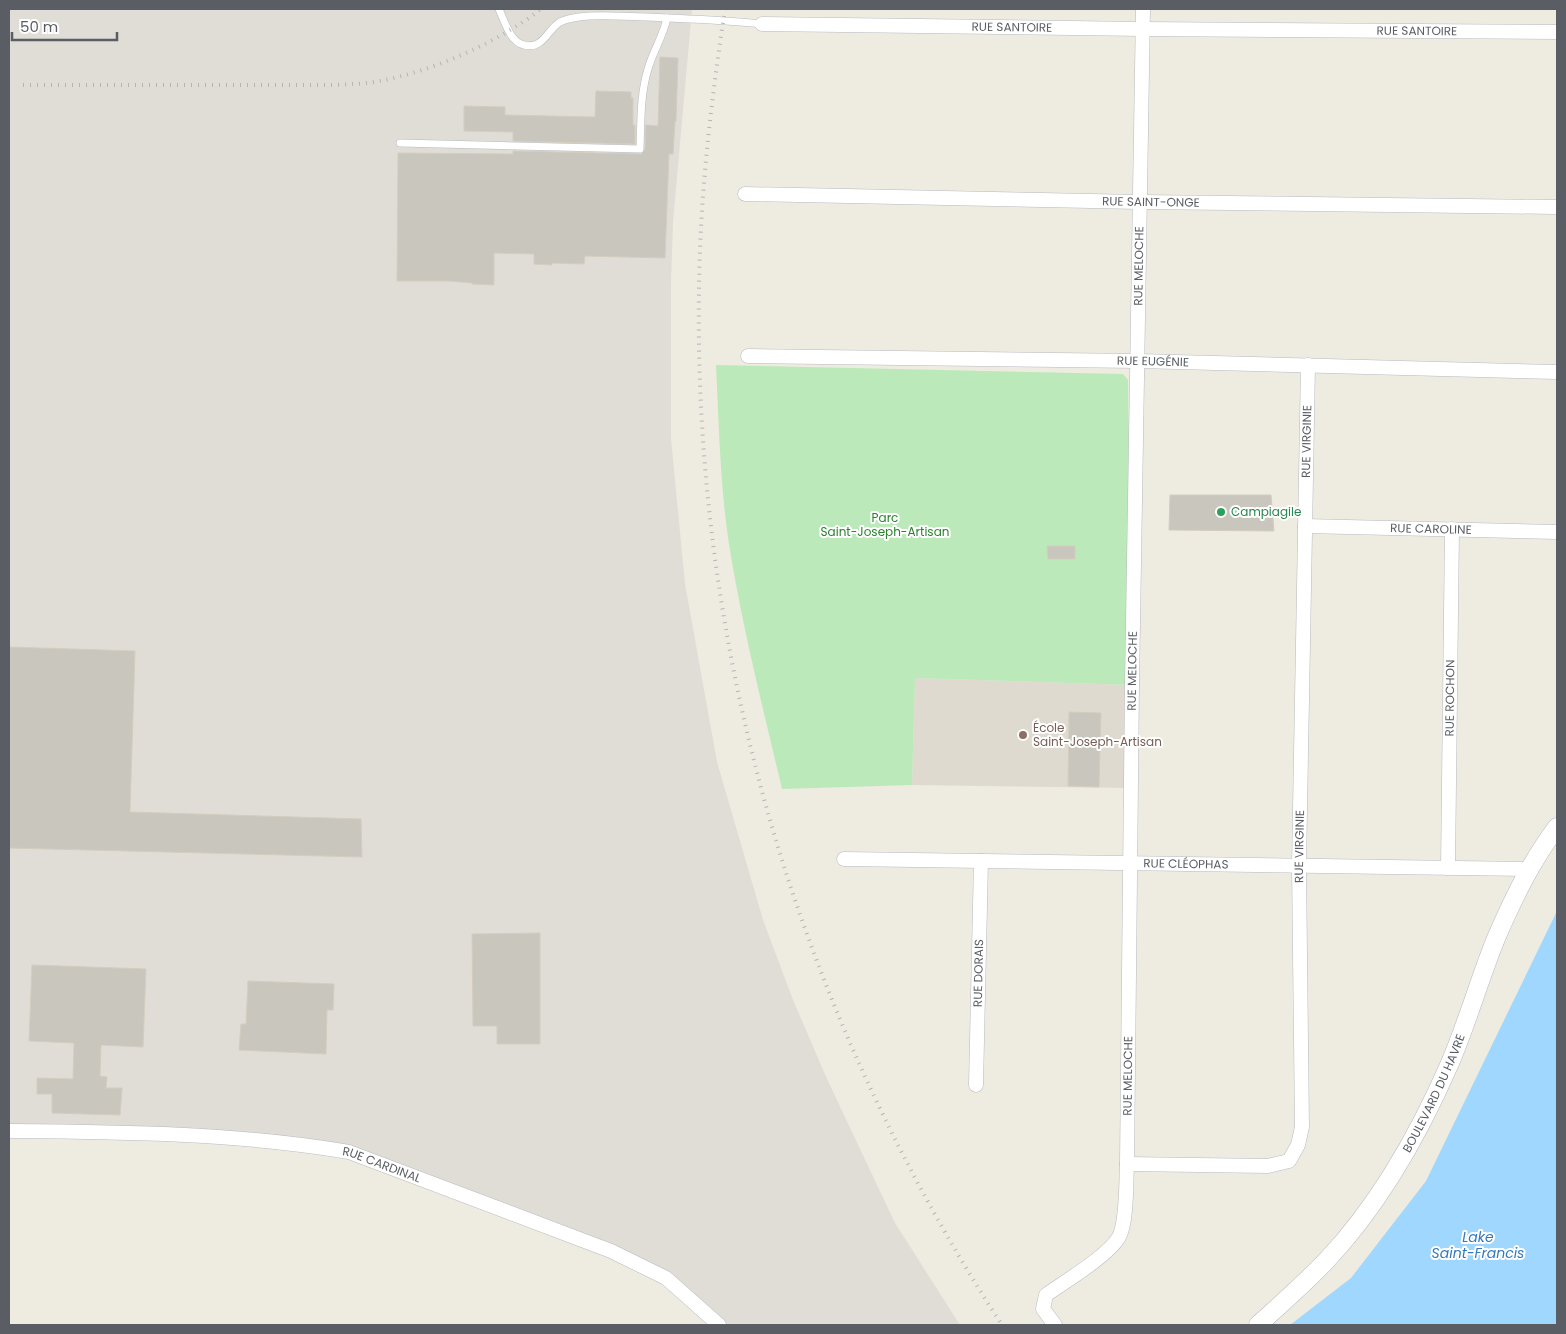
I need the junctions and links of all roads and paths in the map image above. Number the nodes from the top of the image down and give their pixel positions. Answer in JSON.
{"nodes":[{"id":1,"x":499,"y":9,"type":"edge"},
{"id":2,"x":1144,"y":9,"type":"edge"},
{"id":3,"x":667,"y":18,"type":"junction"},
{"id":4,"x":762,"y":24,"type":"joint"},
{"id":5,"x":1143,"y":30,"type":"junction"},
{"id":6,"x":1557,"y":32,"type":"edge"},
{"id":7,"x":400,"y":143,"type":"dead end"},
{"id":8,"x":745,"y":194,"type":"dead end"},
{"id":9,"x":1140,"y":202,"type":"junction"},
{"id":10,"x":1557,"y":207,"type":"edge"},
{"id":11,"x":748,"y":356,"type":"dead end"},
{"id":12,"x":1138,"y":361,"type":"junction"},
{"id":13,"x":1308,"y":365,"type":"junction"},
{"id":14,"x":1557,"y":372,"type":"edge"},
{"id":15,"x":1305,"y":526,"type":"junction"},
{"id":16,"x":1452,"y":529,"type":"junction"},
{"id":17,"x":1557,"y":532,"type":"edge"},
{"id":18,"x":1557,"y":827,"type":"edge"},
{"id":19,"x":844,"y":859,"type":"dead end"},
{"id":20,"x":981,"y":861,"type":"junction"},
{"id":21,"x":1131,"y":863,"type":"junction"},
{"id":22,"x":1299,"y":866,"type":"junction"},
{"id":23,"x":1448,"y":868,"type":"junction"},
{"id":24,"x":1529,"y":869,"type":"junction"},
{"id":25,"x":976,"y":1085,"type":"dead end"},
{"id":26,"x":9,"y":1131,"type":"edge"},
{"id":27,"x":1127,"y":1164,"type":"junction"},
{"id":28,"x":719,"y":1325,"type":"edge"},
{"id":29,"x":1055,"y":1325,"type":"edge"},
{"id":30,"x":1258,"y":1325,"type":"edge"}],
"edges":[{"from":1,"to":3,"type":"lane","name":"RUE SANTOIRE"},
{"from":2,"to":5,"type":"street","name":"RUE MELOCHE"},
{"from":3,"to":4,"type":"lane","name":"RUE SANTOIRE"},
{"from":3,"to":7,"type":"lane"},
{"from":4,"to":5,"type":"street","name":"RUE SANTOIRE"},
{"from":5,"to":6,"type":"street","name":"RUE SANTOIRE"},
{"from":5,"to":9,"type":"street","name":"RUE MELOCHE"},
{"from":8,"to":9,"type":"street","name":"RUE SAINT-ONGE"},
{"from":9,"to":10,"type":"street","name":"RUE SAINT-ONGE"},
{"from":9,"to":12,"type":"street","name":"RUE MELOCHE"},
{"from":11,"to":12,"type":"street","name":"RUE EUGÉNIE"},
{"from":12,"to":13,"type":"street","name":"RUE EUGÉNIE"},
{"from":12,"to":21,"type":"street","name":"RUE MELOCHE"},
{"from":13,"to":14,"type":"street","name":"RUE EUGÉNIE"},
{"from":13,"to":15,"type":"street","name":"RUE VIRGINIE"},
{"from":15,"to":16,"type":"street","name":"RUE CAROLINE"},
{"from":15,"to":22,"type":"street","name":"RUE VIRGINIE"},
{"from":16,"to":17,"type":"street","name":"RUE CAROLINE"},
{"from":16,"to":23,"type":"street","name":"RUE ROCHON"},
{"from":18,"to":24,"type":"street","name":"BOULEVARD DU HAVRE"},
{"from":19,"to":20,"type":"street","name":"RUE CLÉOPHAS"},
{"from":20,"to":21,"type":"street","name":"RUE CLÉOPHAS"},
{"from":20,"to":25,"type":"street","name":"RUE DORAIS"},
{"from":21,"to":22,"type":"street","name":"RUE CLÉOPHAS"},
{"from":21,"to":27,"type":"street","name":"RUE MELOCHE"},
{"from":22,"to":23,"type":"street","name":"RUE CLÉOPHAS"},
{"from":22,"to":27,"type":"street","name":"RUE VIRGINIE"},
{"from":23,"to":24,"type":"street","name":"RUE CLÉOPHAS"},
{"from":24,"to":30,"type":"street","name":"BOULEVARD DU HAVRE"},
{"from":26,"to":28,"type":"street","name":"RUE CARDINAL"},
{"from":27,"to":29,"type":"street","name":"RUE MELOCHE"}]}
